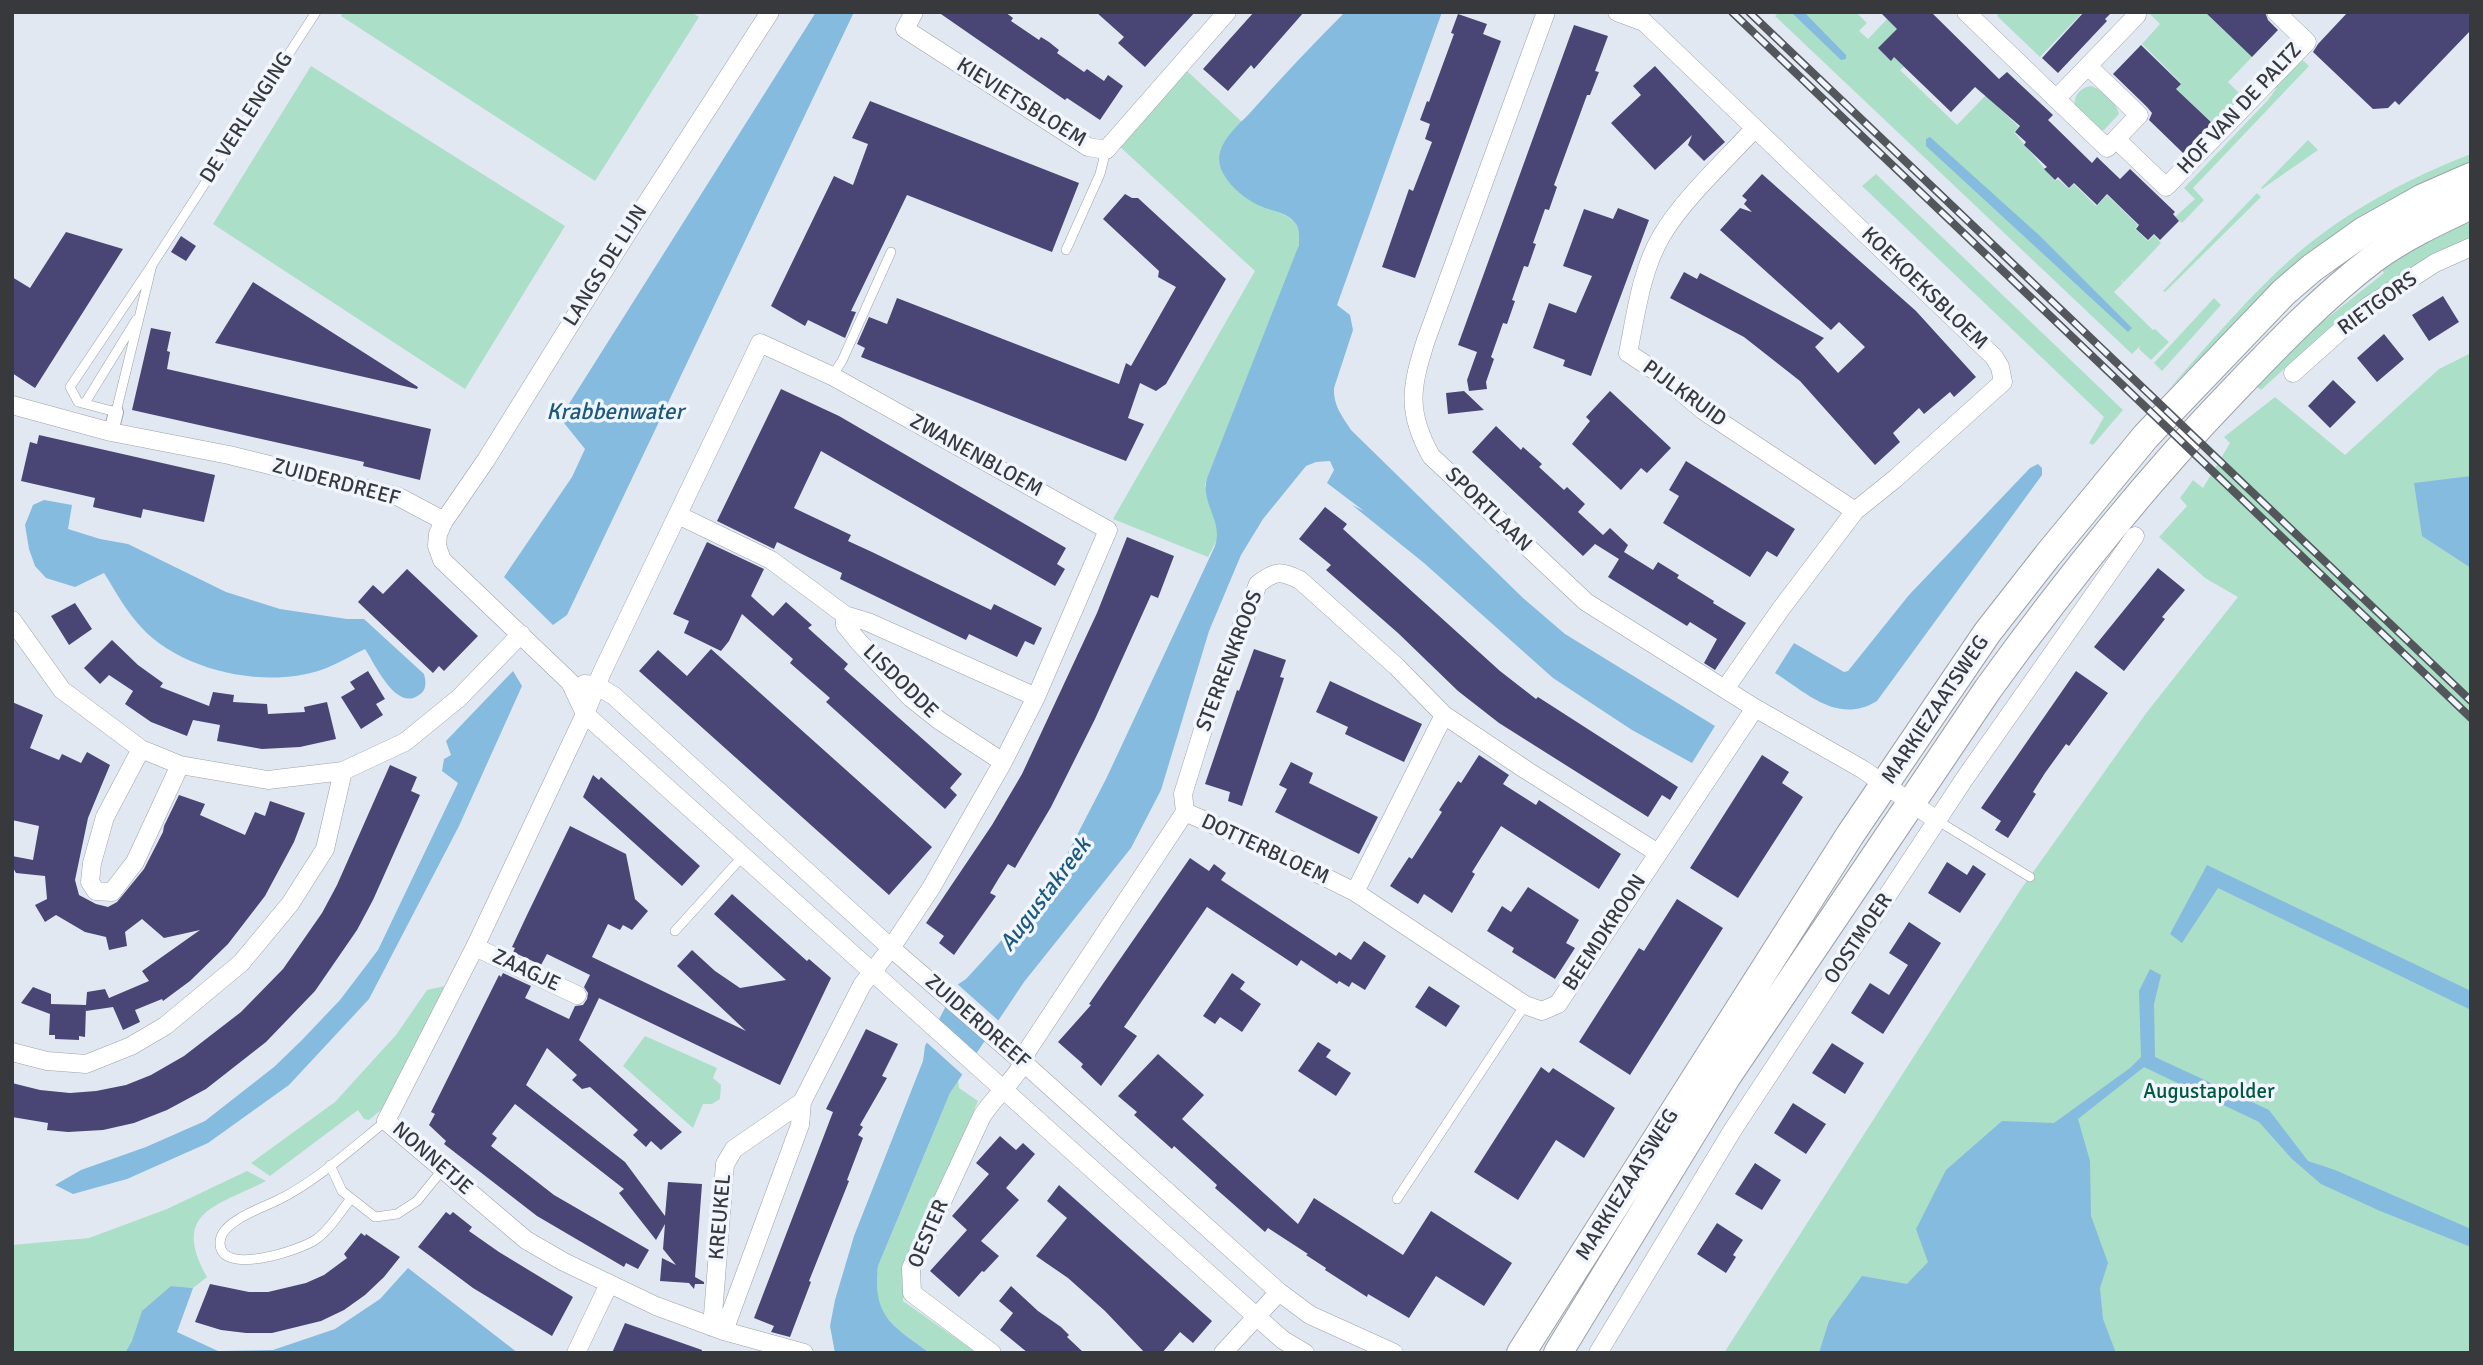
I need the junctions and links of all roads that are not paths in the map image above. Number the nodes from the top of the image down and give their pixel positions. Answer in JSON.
{"nodes":[{"id":1,"x":316,"y":12,"type":"edge"},
{"id":2,"x":770,"y":12,"type":"edge"},
{"id":3,"x":914,"y":12,"type":"edge"},
{"id":4,"x":1227,"y":12,"type":"edge"},
{"id":5,"x":1546,"y":12,"type":"edge"},
{"id":6,"x":1617,"y":12,"type":"edge"},
{"id":7,"x":1966,"y":12,"type":"edge"},
{"id":8,"x":2276,"y":12,"type":"edge"},
{"id":9,"x":2137,"y":15,"type":"dead end"},
{"id":10,"x":2088,"y":66,"type":"junction"},
{"id":11,"x":2056,"y":99,"type":"junction"},
{"id":12,"x":1754,"y":129,"type":"junction"},
{"id":13,"x":2116,"y":139,"type":"junction"},
{"id":14,"x":1105,"y":150,"type":"junction"},
{"id":15,"x":2471,"y":177,"type":"edge"},
{"id":16,"x":2471,"y":205,"type":"edge"},
{"id":17,"x":2471,"y":247,"type":"edge"},
{"id":18,"x":1066,"y":250,"type":"dead end"},
{"id":19,"x":891,"y":252,"type":"dead end"},
{"id":20,"x":152,"y":265,"type":"junction"},
{"id":21,"x":141,"y":312,"type":"junction"},
{"id":22,"x":2292,"y":373,"type":"dead end"},
{"id":23,"x":832,"y":376,"type":"junction"},
{"id":24,"x":85,"y":403,"type":"junction"},
{"id":25,"x":12,"y":405,"type":"edge"},
{"id":26,"x":116,"y":412,"type":"junction"},
{"id":27,"x":111,"y":432,"type":"junction"},
{"id":28,"x":1855,"y":511,"type":"junction"},
{"id":29,"x":677,"y":515,"type":"junction"},
{"id":30,"x":443,"y":521,"type":"junction"},
{"id":31,"x":2135,"y":536,"type":"dead end"},
{"id":32,"x":845,"y":615,"type":"junction"},
{"id":33,"x":12,"y":620,"type":"edge"},
{"id":34,"x":521,"y":634,"type":"junction"},
{"id":35,"x":570,"y":682,"type":"junction"},
{"id":36,"x":596,"y":685,"type":"junction"},
{"id":37,"x":1725,"y":690,"type":"junction"},
{"id":38,"x":1036,"y":698,"type":"junction"},
{"id":39,"x":1755,"y":708,"type":"junction"},
{"id":40,"x":584,"y":714,"type":"junction"},
{"id":41,"x":1444,"y":715,"type":"junction"},
{"id":42,"x":141,"y":749,"type":"junction"},
{"id":43,"x":1003,"y":762,"type":"junction"},
{"id":44,"x":180,"y":765,"type":"junction"},
{"id":45,"x":343,"y":771,"type":"junction"},
{"id":46,"x":1885,"y":785,"type":"junction"},
{"id":47,"x":1911,"y":803,"type":"junction"},
{"id":48,"x":1185,"y":813,"type":"junction"},
{"id":49,"x":1938,"y":821,"type":"junction"},
{"id":50,"x":1658,"y":853,"type":"junction"},
{"id":51,"x":742,"y":857,"type":"junction"},
{"id":52,"x":2030,"y":877,"type":"dead end"},
{"id":53,"x":1355,"y":892,"type":"junction"},
{"id":54,"x":675,"y":931,"type":"dead end"},
{"id":55,"x":475,"y":947,"type":"junction"},
{"id":56,"x":891,"y":948,"type":"junction"},
{"id":57,"x":871,"y":973,"type":"junction"},
{"id":58,"x":577,"y":995,"type":"dead end"},
{"id":59,"x":1525,"y":1005,"type":"junction"},
{"id":60,"x":12,"y":1052,"type":"edge"},
{"id":61,"x":1025,"y":1063,"type":"junction"},
{"id":62,"x":1002,"y":1088,"type":"junction"},
{"id":63,"x":802,"y":1102,"type":"junction"},
{"id":64,"x":386,"y":1121,"type":"junction"},
{"id":65,"x":330,"y":1165,"type":"junction"},
{"id":66,"x":443,"y":1169,"type":"junction"},
{"id":67,"x":1397,"y":1199,"type":"dead end"},
{"id":68,"x":350,"y":1200,"type":"junction"},
{"id":69,"x":609,"y":1284,"type":"junction"},
{"id":70,"x":1279,"y":1292,"type":"junction"},
{"id":71,"x":1258,"y":1318,"type":"junction"},
{"id":72,"x":718,"y":1329,"type":"junction"},
{"id":73,"x":576,"y":1353,"type":"edge"},
{"id":74,"x":804,"y":1353,"type":"edge"},
{"id":75,"x":992,"y":1353,"type":"edge"},
{"id":76,"x":1223,"y":1353,"type":"edge"},
{"id":77,"x":1305,"y":1353,"type":"edge"},
{"id":78,"x":1394,"y":1353,"type":"edge"},
{"id":79,"x":1521,"y":1353,"type":"edge"},
{"id":80,"x":1558,"y":1353,"type":"edge"},
{"id":81,"x":1598,"y":1353,"type":"edge"}],
"edges":[{"from":1,"to":20,"type":"lane","name":"DE VERLENGING"},
{"from":2,"to":30,"type":"street","name":"LANGS DE LIJN"},
{"from":3,"to":14,"type":"street","name":"KIEVIETSBLOEM"},
{"from":4,"to":14,"type":"street","name":"KIEVIETSBLOEM"},
{"from":5,"to":37,"type":"street","name":"SPORTLAAN"},
{"from":6,"to":12,"type":"street","name":"KOEKOEKSBLOEM"},
{"from":7,"to":11,"type":"street","name":"HOF VAN DE PALTZ"},
{"from":8,"to":13,"type":"street","name":"HOF VAN DE PALTZ"},
{"from":9,"to":10,"type":"street"},
{"from":10,"to":11,"type":"street"},
{"from":10,"to":13,"type":"street"},
{"from":11,"to":13,"type":"street","name":"HOF VAN DE PALTZ"},
{"from":12,"to":28,"type":"street","name":"PIJLKRUID"},
{"from":12,"to":28,"type":"street","name":"KOEKOEKSBLOEM"},
{"from":14,"to":18,"type":"lane"},
{"from":15,"to":46,"type":"main road","name":"MARKIEZAATSWEG"},
{"from":16,"to":47,"type":"main road","name":"MARKIEZAATSWEG"},
{"from":17,"to":22,"type":"street","name":"RIETGORS"},
{"from":19,"to":23,"type":"lane"},
{"from":20,"to":21,"type":"lane"},
{"from":20,"to":24,"type":"lane","name":"DE VERLENGING"},
{"from":21,"to":24,"type":"lane"},
{"from":21,"to":26,"type":"lane"},
{"from":23,"to":29,"type":"street","name":"ZWANENBLOEM"},
{"from":23,"to":38,"type":"street","name":"ZWANENBLOEM"},
{"from":24,"to":26,"type":"lane"},
{"from":25,"to":27,"type":"street","name":"ZUIDERDREEF"},
{"from":26,"to":27,"type":"street"},
{"from":27,"to":30,"type":"street","name":"ZUIDERDREEF"},
{"from":28,"to":37,"type":"street","name":"KOEKOEKSBLOEM"},
{"from":29,"to":32,"type":"street","name":"LISDODDE"},
{"from":29,"to":36,"type":"street","name":"ZWANENBLOEM"},
{"from":30,"to":34,"type":"street","name":"ZUIDERDREEF"},
{"from":31,"to":49,"type":"street","name":"OOSTMOER"},
{"from":32,"to":38,"type":"street","name":"LISDODDE"},
{"from":32,"to":43,"type":"street","name":"LISDODDE"},
{"from":33,"to":42,"type":"street"},
{"from":34,"to":35,"type":"street","name":"ZUIDERDREEF"},
{"from":34,"to":45,"type":"street"},
{"from":35,"to":36,"type":"street","name":"ZUIDERDREEF"},
{"from":35,"to":40,"type":"street","name":"ZUIDERDREEF"},
{"from":36,"to":40,"type":"street","name":"ZWANENBLOEM"},
{"from":36,"to":56,"type":"street","name":"ZUIDERDREEF"},
{"from":37,"to":39,"type":"street","name":"SPORTLAAN"},
{"from":38,"to":43,"type":"street","name":"ZWANENBLOEM"},
{"from":39,"to":46,"type":"street","name":"SPORTLAAN"},
{"from":39,"to":50,"type":"street","name":"BEEMDKROON"},
{"from":40,"to":51,"type":"street","name":"ZUIDERDREEF"},
{"from":40,"to":55,"type":"street","name":"NONNETJE"},
{"from":41,"to":48,"type":"street","name":"STERRENKROOS"},
{"from":41,"to":50,"type":"street","name":"STERRENKROOS"},
{"from":41,"to":53,"type":"street"},
{"from":42,"to":44,"type":"street"},
{"from":42,"to":44,"type":"street"},
{"from":43,"to":56,"type":"street","name":"ZWANENBLOEM"},
{"from":44,"to":45,"type":"street"},
{"from":45,"to":60,"type":"street"},
{"from":46,"to":47,"type":"street","name":"SPORTLAAN"},
{"from":46,"to":79,"type":"main road","name":"MARKIEZAATSWEG"},
{"from":47,"to":49,"type":"street","name":"SPORTLAAN"},
{"from":47,"to":80,"type":"main road","name":"MARKIEZAATSWEG"},
{"from":48,"to":53,"type":"street","name":"DOTTERBLOEM"},
{"from":48,"to":61,"type":"street","name":"DOTTERBLOEM"},
{"from":49,"to":52,"type":"lane"},
{"from":49,"to":81,"type":"street","name":"OOSTMOER"},
{"from":50,"to":59,"type":"street","name":"BEEMDKROON"},
{"from":51,"to":54,"type":"lane"},
{"from":51,"to":57,"type":"street","name":"ZUIDERDREEF"},
{"from":53,"to":59,"type":"street","name":"DOTTERBLOEM"},
{"from":55,"to":58,"type":"street","name":"ZAAGJE"},
{"from":55,"to":64,"type":"street","name":"NONNETJE"},
{"from":56,"to":57,"type":"street","name":"ZWANENBLOEM"},
{"from":56,"to":61,"type":"street","name":"ZUIDERDREEF"},
{"from":57,"to":62,"type":"street","name":"ZUIDERDREEF"},
{"from":57,"to":63,"type":"street","name":"KREUKEL"},
{"from":59,"to":67,"type":"lane"},
{"from":61,"to":62,"type":"street","name":"DOTTERBLOEM"},
{"from":61,"to":70,"type":"street","name":"ZUIDERDREEF"},
{"from":62,"to":71,"type":"street","name":"ZUIDERDREEF"},
{"from":62,"to":75,"type":"street","name":"OESTER"},
{"from":63,"to":72,"type":"street","name":"KREUKEL"},
{"from":63,"to":72,"type":"street","name":"KREUKEL"},
{"from":64,"to":65,"type":"lane"},
{"from":64,"to":66,"type":"street","name":"NONNETJE"},
{"from":65,"to":68,"type":"lane"},
{"from":65,"to":68,"type":"lane"},
{"from":66,"to":68,"type":"lane"},
{"from":66,"to":69,"type":"street","name":"NONNETJE"},
{"from":69,"to":72,"type":"street","name":"NONNETJE"},
{"from":69,"to":73,"type":"street"},
{"from":70,"to":71,"type":"street"},
{"from":70,"to":78,"type":"street","name":"ZUIDERDREEF"},
{"from":71,"to":76,"type":"street"},
{"from":71,"to":77,"type":"street","name":"ZUIDERDREEF"},
{"from":72,"to":74,"type":"street","name":"NONNETJE"}]}
